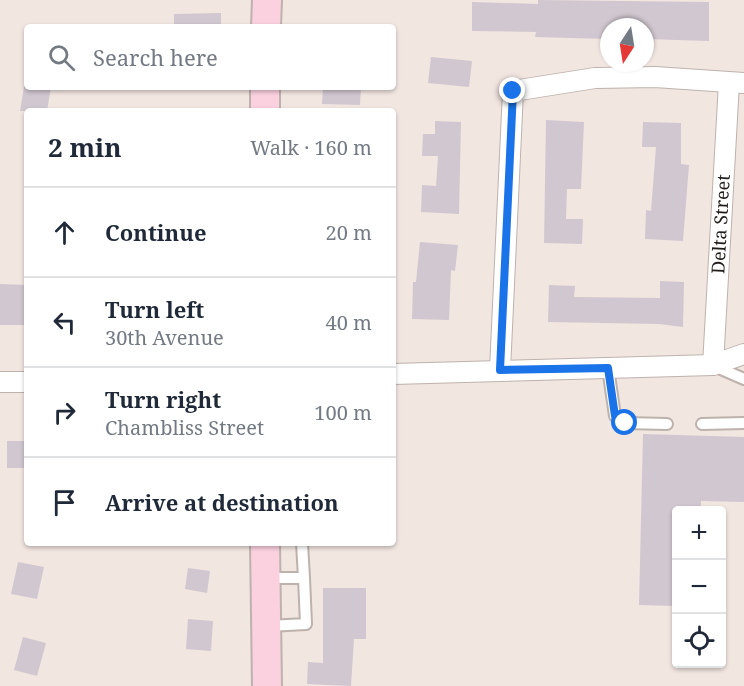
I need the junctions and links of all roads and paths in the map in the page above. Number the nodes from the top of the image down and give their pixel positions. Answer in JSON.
{"nodes":[{"id":1,"x":267,"y":0,"type":"edge"},
{"id":2,"x":266,"y":24,"type":"edge"},
{"id":3,"x":736,"y":82,"type":"edge"},
{"id":4,"x":265,"y":90,"type":"edge"},
{"id":5,"x":265,"y":108,"type":"edge"},
{"id":6,"x":744,"y":354,"type":"edge"},
{"id":7,"x":713,"y":365,"type":"junction"},
{"id":8,"x":608,"y":368,"type":"junction"},
{"id":9,"x":500,"y":370,"type":"junction"},
{"id":10,"x":396,"y":374,"type":"edge"},
{"id":11,"x":744,"y":379,"type":"edge"},
{"id":12,"x":0,"y":382,"type":"edge"},
{"id":13,"x":24,"y":382,"type":"edge"},
{"id":14,"x":744,"y":423,"type":"edge"},
{"id":15,"x":667,"y":424,"type":"dead end"},
{"id":16,"x":702,"y":424,"type":"dead end"},
{"id":17,"x":265,"y":546,"type":"edge"},
{"id":18,"x":302,"y":546,"type":"edge"},
{"id":19,"x":265,"y":578,"type":"junction"},
{"id":20,"x":304,"y":578,"type":"junction"},
{"id":21,"x":266,"y":626,"type":"junction"},
{"id":22,"x":267,"y":686,"type":"edge"}],
"edges":[{"from":1,"to":2,"type":"street"},
{"from":3,"to":7,"type":"street","name":"Delta Street"},
{"from":3,"to":9,"type":"street"},
{"from":4,"to":5,"type":"street"},
{"from":6,"to":7,"type":"street"},
{"from":7,"to":8,"type":"street"},
{"from":7,"to":11,"type":"lane"},
{"from":8,"to":9,"type":"street"},
{"from":8,"to":15,"type":"lane"},
{"from":9,"to":10,"type":"street"},
{"from":12,"to":13,"type":"street"},
{"from":14,"to":16,"type":"lane"},
{"from":17,"to":19,"type":"street"},
{"from":18,"to":20,"type":"lane"},
{"from":19,"to":20,"type":"lane"},
{"from":19,"to":21,"type":"street"},
{"from":20,"to":21,"type":"lane"},
{"from":21,"to":22,"type":"street"}]}
